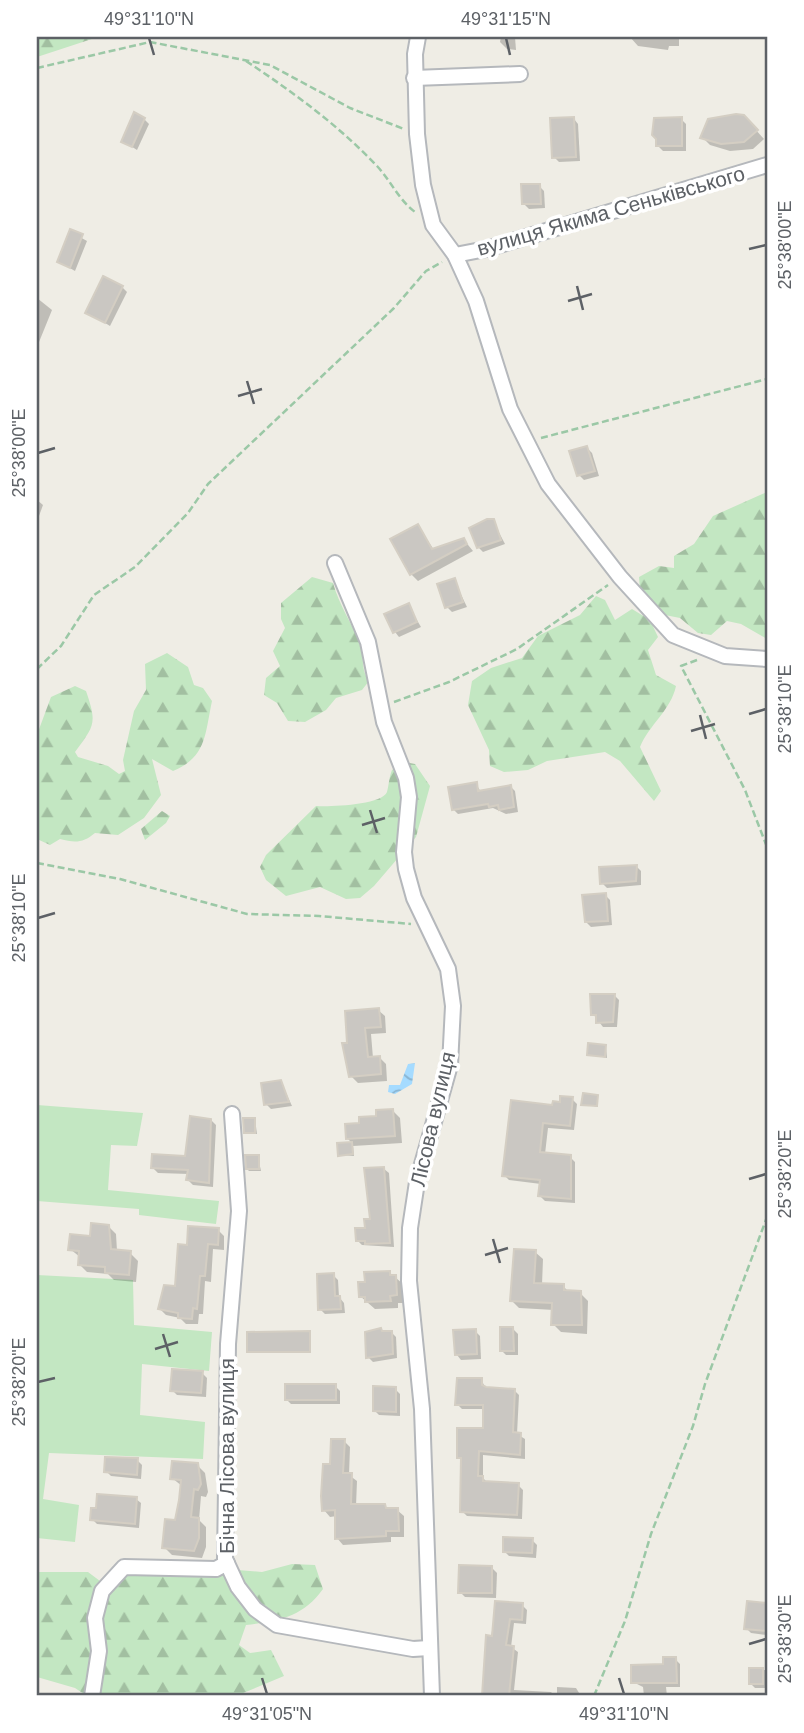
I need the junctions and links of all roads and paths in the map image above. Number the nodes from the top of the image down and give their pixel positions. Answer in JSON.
{"nodes":[{"id":1,"x":418,"y":37,"type":"edge"},
{"id":2,"x":244,"y":59,"type":"junction"},
{"id":3,"x":37,"y":68,"type":"edge"},
{"id":4,"x":520,"y":74,"type":"dead end"},
{"id":5,"x":414,"y":78,"type":"junction"},
{"id":6,"x":417,"y":134,"type":"junction"},
{"id":7,"x":767,"y":166,"type":"edge"},
{"id":8,"x":433,"y":225,"type":"junction"},
{"id":9,"x":455,"y":255,"type":"junction"},
{"id":10,"x":767,"y":379,"type":"edge"},
{"id":11,"x":523,"y":440,"type":"junction"},
{"id":12,"x":335,"y":563,"type":"dead end"},
{"id":13,"x":620,"y":577,"type":"junction"},
{"id":14,"x":716,"y":653,"type":"junction"},
{"id":15,"x":767,"y":659,"type":"edge"},
{"id":16,"x":37,"y":669,"type":"edge"},
{"id":17,"x":381,"y":707,"type":"junction"},
{"id":18,"x":767,"y":847,"type":"edge"},
{"id":19,"x":37,"y":863,"type":"edge"},
{"id":20,"x":428,"y":923,"type":"junction"},
{"id":21,"x":232,"y":1114,"type":"dead end"},
{"id":22,"x":767,"y":1217,"type":"edge"},
{"id":23,"x":227,"y":1563,"type":"junction"},
{"id":24,"x":429,"y":1648,"type":"junction"},
{"id":25,"x":92,"y":1696,"type":"edge"},
{"id":26,"x":432,"y":1696,"type":"edge"},
{"id":27,"x":594,"y":1696,"type":"edge"}],
"edges":[{"from":1,"to":5,"type":"street"},
{"from":2,"to":3,"type":"path"},
{"from":2,"to":6,"type":"path"},
{"from":2,"to":8,"type":"path"},
{"from":4,"to":5,"type":"street"},
{"from":5,"to":6,"type":"street"},
{"from":6,"to":8,"type":"street"},
{"from":7,"to":9,"type":"street","name":"вулиця Якима Сеньківського"},
{"from":8,"to":9,"type":"street"},
{"from":9,"to":11,"type":"street"},
{"from":9,"to":16,"type":"path"},
{"from":10,"to":11,"type":"path"},
{"from":11,"to":13,"type":"street"},
{"from":12,"to":17,"type":"street","name":"Лісова вулиця"},
{"from":13,"to":14,"type":"street"},
{"from":13,"to":17,"type":"path"},
{"from":14,"to":15,"type":"street"},
{"from":14,"to":18,"type":"path"},
{"from":17,"to":20,"type":"street","name":"Лісова вулиця"},
{"from":19,"to":20,"type":"path"},
{"from":20,"to":24,"type":"street","name":"Лісова вулиця"},
{"from":21,"to":23,"type":"street","name":"Бічна Лісова вулиця"},
{"from":22,"to":27,"type":"path"},
{"from":23,"to":24,"type":"street","name":"Бічна Лісова вулиця"},
{"from":23,"to":25,"type":"street"},
{"from":24,"to":26,"type":"street","name":"Лісова вулиця"}]}
